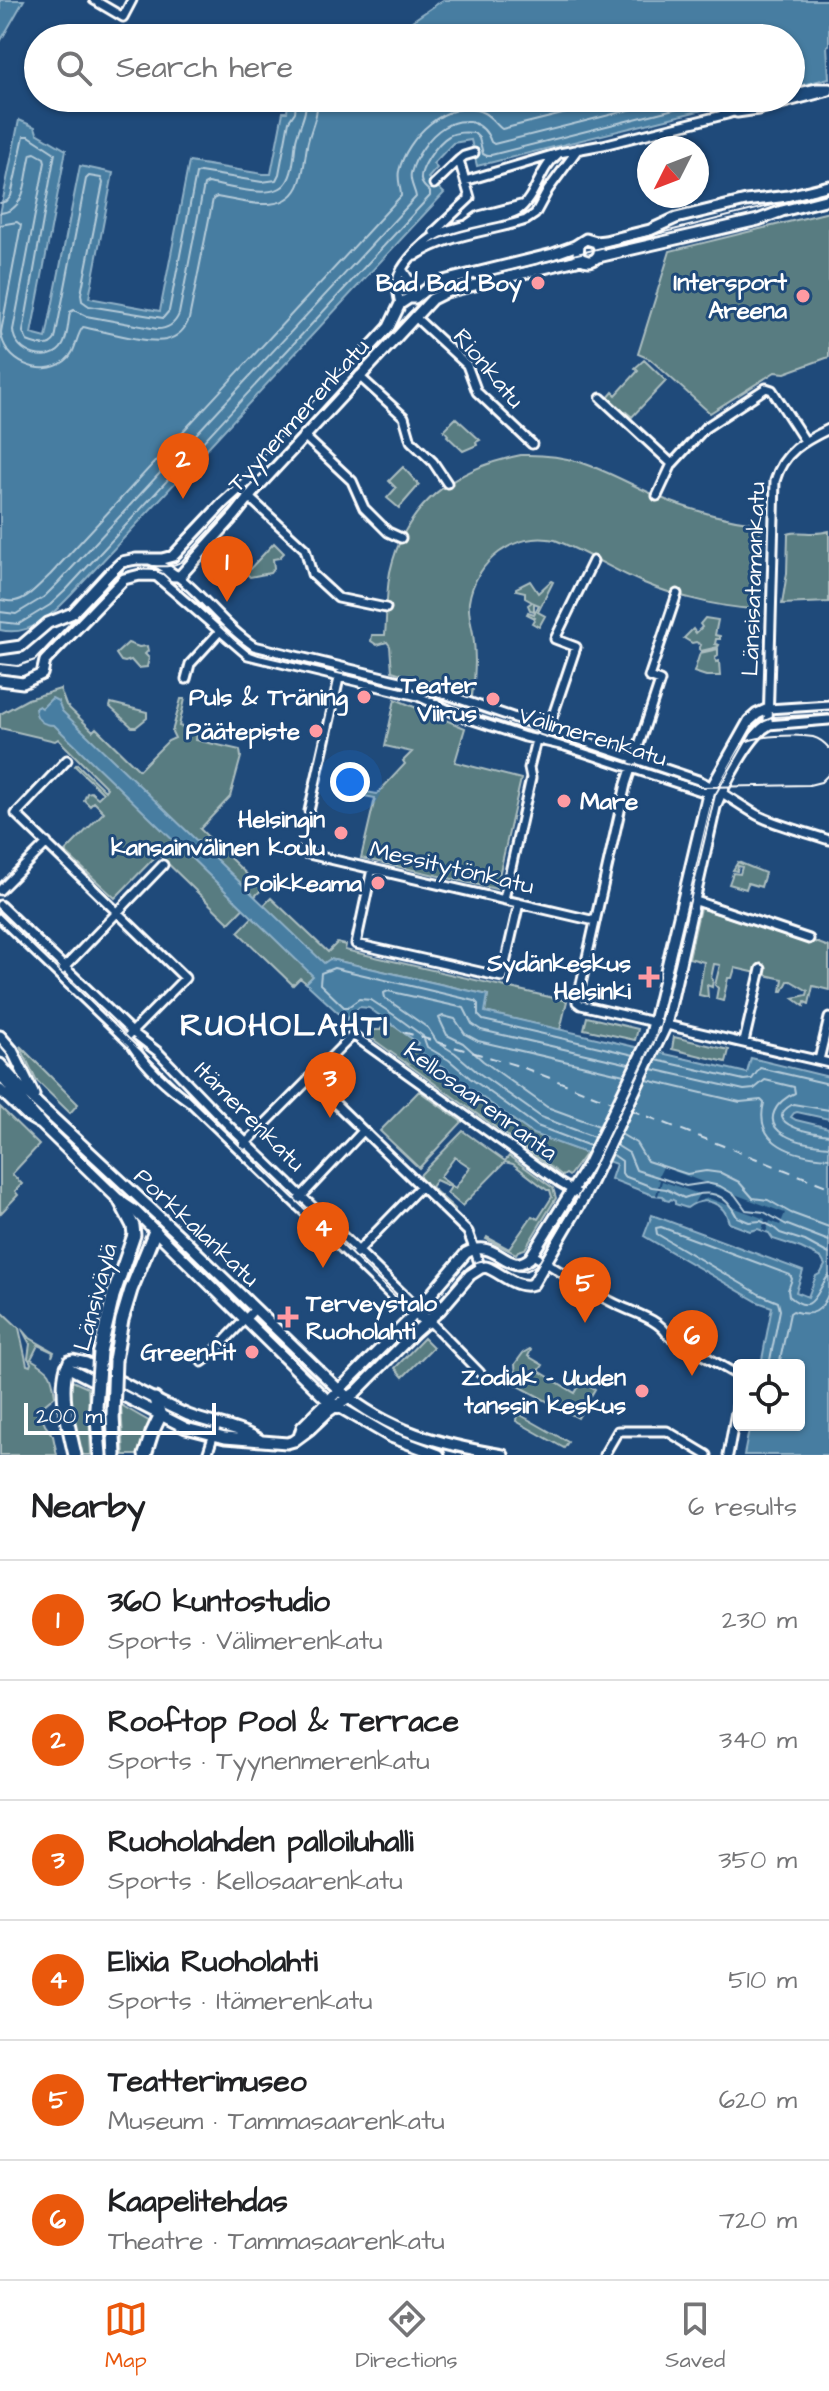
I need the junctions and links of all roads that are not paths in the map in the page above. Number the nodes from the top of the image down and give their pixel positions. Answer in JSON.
{"nodes":[{"id":1,"x":94,"y":0,"type":"edge"},
{"id":2,"x":132,"y":0,"type":"edge"},
{"id":3,"x":829,"y":89,"type":"edge"},
{"id":4,"x":805,"y":91,"type":"edge"},
{"id":5,"x":805,"y":96,"type":"edge"},
{"id":6,"x":733,"y":112,"type":"edge"},
{"id":7,"x":742,"y":112,"type":"edge"},
{"id":8,"x":727,"y":114,"type":"junction"},
{"id":9,"x":578,"y":149,"type":"junction"},
{"id":10,"x":474,"y":153,"type":"dead end"},
{"id":11,"x":559,"y":153,"type":"junction"},
{"id":12,"x":459,"y":160,"type":"junction"},
{"id":13,"x":465,"y":181,"type":"junction"},
{"id":14,"x":434,"y":184,"type":"dead end"},
{"id":15,"x":829,"y":186,"type":"edge"},
{"id":16,"x":829,"y":199,"type":"edge"},
{"id":17,"x":424,"y":242,"type":"junction"},
{"id":18,"x":596,"y":242,"type":"junction"},
{"id":19,"x":579,"y":244,"type":"junction"},
{"id":20,"x":598,"y":257,"type":"junction"},
{"id":21,"x":581,"y":259,"type":"junction"},
{"id":22,"x":404,"y":265,"type":"junction"},
{"id":23,"x":415,"y":298,"type":"junction"},
{"id":24,"x":400,"y":304,"type":"junction"},
{"id":25,"x":419,"y":314,"type":"junction"},
{"id":26,"x":351,"y":369,"type":"junction"},
{"id":27,"x":359,"y":376,"type":"junction"},
{"id":28,"x":601,"y":398,"type":"dead end"},
{"id":29,"x":296,"y":428,"type":"junction"},
{"id":30,"x":829,"y":429,"type":"edge"},
{"id":31,"x":304,"y":436,"type":"junction"},
{"id":32,"x":805,"y":441,"type":"junction"},
{"id":33,"x":532,"y":444,"type":"dead end"},
{"id":34,"x":672,"y":464,"type":"junction"},
{"id":35,"x":447,"y":483,"type":"dead end"},
{"id":36,"x":240,"y":489,"type":"junction"},
{"id":37,"x":657,"y":496,"type":"dead end"},
{"id":38,"x":249,"y":497,"type":"junction"},
{"id":39,"x":401,"y":538,"type":"dead end"},
{"id":40,"x":173,"y":556,"type":"junction"},
{"id":41,"x":150,"y":560,"type":"junction"},
{"id":42,"x":593,"y":561,"type":"dead end"},
{"id":43,"x":155,"y":576,"type":"junction"},
{"id":44,"x":176,"y":577,"type":"junction"},
{"id":45,"x":174,"y":591,"type":"junction"},
{"id":46,"x":677,"y":594,"type":"dead end"},
{"id":47,"x":386,"y":608,"type":"dead end"},
{"id":48,"x":228,"y":623,"type":"junction"},
{"id":49,"x":220,"y":632,"type":"junction"},
{"id":50,"x":0,"y":649,"type":"edge"},
{"id":51,"x":341,"y":668,"type":"junction"},
{"id":52,"x":339,"y":677,"type":"junction"},
{"id":53,"x":186,"y":679,"type":"dead end"},
{"id":54,"x":0,"y":680,"type":"edge"},
{"id":55,"x":829,"y":705,"type":"edge"},
{"id":56,"x":768,"y":709,"type":"junction"},
{"id":57,"x":829,"y":720,"type":"edge"},
{"id":58,"x":768,"y":725,"type":"junction"},
{"id":59,"x":548,"y":730,"type":"junction"},
{"id":60,"x":536,"y":740,"type":"junction"},
{"id":61,"x":634,"y":758,"type":"junction"},
{"id":62,"x":67,"y":760,"type":"dead end"},
{"id":63,"x":631,"y":768,"type":"junction"},
{"id":64,"x":710,"y":790,"type":"junction"},
{"id":65,"x":720,"y":793,"type":"junction"},
{"id":66,"x":309,"y":811,"type":"dead end"},
{"id":67,"x":829,"y":840,"type":"edge"},
{"id":68,"x":47,"y":843,"type":"junction"},
{"id":69,"x":300,"y":852,"type":"dead end"},
{"id":70,"x":163,"y":865,"type":"dead end"},
{"id":71,"x":372,"y":869,"type":"junction"},
{"id":72,"x":0,"y":890,"type":"edge"},
{"id":73,"x":504,"y":899,"type":"junction"},
{"id":74,"x":689,"y":899,"type":"junction"},
{"id":75,"x":519,"y":903,"type":"junction"},
{"id":76,"x":0,"y":905,"type":"edge"},
{"id":77,"x":117,"y":912,"type":"junction"},
{"id":78,"x":0,"y":918,"type":"edge"},
{"id":79,"x":595,"y":921,"type":"junction"},
{"id":80,"x":809,"y":939,"type":"dead end"},
{"id":81,"x":65,"y":967,"type":"junction"},
{"id":82,"x":761,"y":969,"type":"dead end"},
{"id":83,"x":58,"y":974,"type":"junction"},
{"id":84,"x":829,"y":1018,"type":"edge"},
{"id":85,"x":654,"y":1022,"type":"junction"},
{"id":86,"x":666,"y":1025,"type":"junction"},
{"id":87,"x":128,"y":1035,"type":"junction"},
{"id":88,"x":0,"y":1036,"type":"edge"},
{"id":89,"x":653,"y":1042,"type":"junction"},
{"id":90,"x":744,"y":1042,"type":"junction"},
{"id":91,"x":819,"y":1060,"type":"junction"},
{"id":92,"x":829,"y":1063,"type":"edge"},
{"id":93,"x":0,"y":1064,"type":"edge"},
{"id":94,"x":0,"y":1075,"type":"edge"},
{"id":95,"x":309,"y":1078,"type":"junction"},
{"id":96,"x":0,"y":1090,"type":"edge"},
{"id":97,"x":37,"y":1101,"type":"junction"},
{"id":98,"x":42,"y":1125,"type":"junction"},
{"id":99,"x":363,"y":1131,"type":"junction"},
{"id":100,"x":246,"y":1143,"type":"junction"},
{"id":101,"x":240,"y":1149,"type":"junction"},
{"id":102,"x":593,"y":1165,"type":"junction"},
{"id":103,"x":421,"y":1186,"type":"junction"},
{"id":104,"x":571,"y":1190,"type":"junction"},
{"id":105,"x":302,"y":1196,"type":"junction"},
{"id":106,"x":584,"y":1197,"type":"junction"},
{"id":107,"x":120,"y":1201,"type":"junction"},
{"id":108,"x":295,"y":1203,"type":"junction"},
{"id":109,"x":148,"y":1208,"type":"junction"},
{"id":110,"x":155,"y":1231,"type":"junction"},
{"id":111,"x":475,"y":1248,"type":"junction"},
{"id":112,"x":358,"y":1251,"type":"junction"},
{"id":113,"x":533,"y":1255,"type":"junction"},
{"id":114,"x":350,"y":1256,"type":"junction"},
{"id":115,"x":546,"y":1263,"type":"junction"},
{"id":116,"x":481,"y":1268,"type":"junction"},
{"id":117,"x":255,"y":1309,"type":"junction"},
{"id":118,"x":415,"y":1312,"type":"junction"},
{"id":119,"x":245,"y":1320,"type":"junction"},
{"id":120,"x":429,"y":1323,"type":"junction"},
{"id":121,"x":202,"y":1362,"type":"dead end"},
{"id":122,"x":67,"y":1367,"type":"junction"},
{"id":123,"x":480,"y":1373,"type":"dead end"},
{"id":124,"x":733,"y":1373,"type":"edge"},
{"id":125,"x":339,"y":1390,"type":"junction"},
{"id":126,"x":348,"y":1398,"type":"junction"},
{"id":127,"x":155,"y":1399,"type":"junction"},
{"id":128,"x":327,"y":1400,"type":"junction"},
{"id":129,"x":337,"y":1406,"type":"junction"},
{"id":130,"x":160,"y":1416,"type":"junction"},
{"id":131,"x":217,"y":1425,"type":"junction"},
{"id":132,"x":733,"y":1428,"type":"edge"},
{"id":133,"x":213,"y":1436,"type":"junction"},
{"id":134,"x":299,"y":1437,"type":"junction"},
{"id":135,"x":260,"y":1440,"type":"junction"},
{"id":136,"x":75,"y":1455,"type":"edge"},
{"id":137,"x":100,"y":1455,"type":"edge"},
{"id":138,"x":115,"y":1455,"type":"edge"},
{"id":139,"x":145,"y":1455,"type":"edge"},
{"id":140,"x":207,"y":1455,"type":"edge"},
{"id":141,"x":439,"y":1455,"type":"edge"},
{"id":142,"x":503,"y":1455,"type":"edge"},
{"id":143,"x":604,"y":1455,"type":"edge"},
{"id":144,"x":707,"y":1455,"type":"edge"},
{"id":145,"x":728,"y":1455,"type":"edge"}],
"edges":[{"from":1,"to":2,"type":"street"},
{"from":3,"to":4,"type":"street"},
{"from":3,"to":5,"type":"street"},
{"from":6,"to":8,"type":"street"},
{"from":7,"to":8,"type":"street"},
{"from":8,"to":9,"type":"street"},
{"from":9,"to":11,"type":"street"},
{"from":9,"to":22,"type":"street"},
{"from":10,"to":12,"type":"street"},
{"from":11,"to":13,"type":"street"},
{"from":11,"to":17,"type":"street"},
{"from":12,"to":13,"type":"street"},
{"from":12,"to":14,"type":"street"},
{"from":13,"to":17,"type":"street"},
{"from":15,"to":18,"type":"main road"},
{"from":16,"to":20,"type":"main road","name":"Tyynenmerenkatu"},
{"from":17,"to":22,"type":"street"},
{"from":18,"to":19,"type":"main road"},
{"from":18,"to":20,"type":"main road"},
{"from":19,"to":21,"type":"main road"},
{"from":19,"to":23,"type":"main road"},
{"from":20,"to":21,"type":"main road","name":"Tyynenmerenkatu"},
{"from":21,"to":25,"type":"main road","name":"Tyynenmerenkatu"},
{"from":22,"to":23,"type":"street"},
{"from":22,"to":24,"type":"street"},
{"from":23,"to":24,"type":"main road"},
{"from":23,"to":25,"type":"main road"},
{"from":24,"to":26,"type":"main road","name":"Tyynenmerenkatu"},
{"from":25,"to":27,"type":"main road","name":"Tyynenmerenkatu"},
{"from":25,"to":33,"type":"street","name":"Rionkatu"},
{"from":26,"to":27,"type":"street"},
{"from":26,"to":29,"type":"main road","name":"Tyynenmerenkatu"},
{"from":27,"to":31,"type":"main road","name":"Tyynenmerenkatu"},
{"from":27,"to":35,"type":"street"},
{"from":28,"to":34,"type":"street"},
{"from":29,"to":31,"type":"street"},
{"from":29,"to":36,"type":"main road","name":"Tyynenmerenkatu"},
{"from":30,"to":32,"type":"street","name":"Länsisatamankatu"},
{"from":31,"to":38,"type":"main road","name":"Tyynenmerenkatu"},
{"from":31,"to":39,"type":"street"},
{"from":32,"to":34,"type":"street"},
{"from":32,"to":56,"type":"street","name":"Länsisatamankatu"},
{"from":34,"to":37,"type":"street"},
{"from":36,"to":38,"type":"street"},
{"from":36,"to":40,"type":"main road","name":"Tyynenmerenkatu"},
{"from":38,"to":44,"type":"main road","name":"Tyynenmerenkatu"},
{"from":38,"to":47,"type":"street"},
{"from":40,"to":41,"type":"main road"},
{"from":40,"to":44,"type":"street","name":"Tyynenmerenkatu"},
{"from":41,"to":44,"type":"street"},
{"from":41,"to":50,"type":"main road"},
{"from":42,"to":59,"type":"street"},
{"from":43,"to":44,"type":"main road"},
{"from":43,"to":45,"type":"street","name":"Välimerenkatu"},
{"from":43,"to":54,"type":"main road"},
{"from":44,"to":45,"type":"street"},
{"from":44,"to":48,"type":"street"},
{"from":45,"to":49,"type":"street","name":"Välimerenkatu"},
{"from":46,"to":61,"type":"street"},
{"from":48,"to":49,"type":"street"},
{"from":48,"to":51,"type":"street","name":"Välimerenkatu"},
{"from":49,"to":52,"type":"street","name":"Välimerenkatu"},
{"from":49,"to":53,"type":"street"},
{"from":51,"to":52,"type":"street"},
{"from":51,"to":59,"type":"street","name":"Välimerenkatu"},
{"from":52,"to":60,"type":"street","name":"Välimerenkatu"},
{"from":52,"to":66,"type":"street"},
{"from":55,"to":56,"type":"street"},
{"from":56,"to":58,"type":"street","name":"Länsisatamankatu"},
{"from":56,"to":64,"type":"main road","name":"Länsisatamankatu"},
{"from":57,"to":58,"type":"street"},
{"from":58,"to":65,"type":"main road","name":"Länsisatamankatu"},
{"from":59,"to":60,"type":"street"},
{"from":59,"to":61,"type":"street","name":"Välimerenkatu"},
{"from":60,"to":63,"type":"street","name":"Välimerenkatu"},
{"from":60,"to":73,"type":"street"},
{"from":61,"to":63,"type":"street"},
{"from":61,"to":64,"type":"street","name":"Välimerenkatu"},
{"from":62,"to":68,"type":"street"},
{"from":63,"to":64,"type":"street","name":"Välimerenkatu"},
{"from":63,"to":79,"type":"street"},
{"from":64,"to":65,"type":"street","name":"Välimerenkatu"},
{"from":64,"to":74,"type":"main road","name":"Länsisatamankatu"},
{"from":65,"to":67,"type":"street","name":"Välimerenkatu"},
{"from":65,"to":74,"type":"main road","name":"Länsisatamankatu"},
{"from":68,"to":72,"type":"street"},
{"from":68,"to":77,"type":"street"},
{"from":69,"to":71,"type":"street","name":"Messitytönkatu"},
{"from":70,"to":77,"type":"street"},
{"from":71,"to":73,"type":"street","name":"Messitytönkatu"},
{"from":71,"to":75,"type":"street"},
{"from":73,"to":75,"type":"street","name":"Messitytönkatu"},
{"from":74,"to":80,"type":"street"},
{"from":74,"to":85,"type":"main road","name":"Länsisatamankatu"},
{"from":74,"to":86,"type":"main road","name":"Länsisatamankatu"},
{"from":75,"to":79,"type":"street","name":"Messitytönkatu"},
{"from":76,"to":81,"type":"street","name":"Itämerenkatu"},
{"from":77,"to":81,"type":"street"},
{"from":77,"to":87,"type":"street"},
{"from":78,"to":83,"type":"street","name":"Itämerenkatu"},
{"from":79,"to":85,"type":"street"},
{"from":81,"to":83,"type":"street"},
{"from":81,"to":87,"type":"street","name":"Itämerenkatu"},
{"from":82,"to":90,"type":"street"},
{"from":83,"to":87,"type":"street","name":"Itämerenkatu"},
{"from":84,"to":91,"type":"street"},
{"from":85,"to":86,"type":"street"},
{"from":85,"to":89,"type":"main road","name":"Länsisatamankatu"},
{"from":86,"to":89,"type":"main road","name":"Länsisatamankatu"},
{"from":86,"to":90,"type":"street"},
{"from":87,"to":100,"type":"street","name":"Itämerenkatu"},
{"from":87,"to":101,"type":"street","name":"Itämerenkatu"},
{"from":88,"to":97,"type":"main road","name":"Porkkalankatu"},
{"from":89,"to":102,"type":"main road"},
{"from":90,"to":91,"type":"street"},
{"from":91,"to":92,"type":"street"},
{"from":93,"to":97,"type":"main road","name":"Porkkalankatu"},
{"from":94,"to":98,"type":"main road","name":"Porkkalankatu"},
{"from":95,"to":99,"type":"street"},
{"from":95,"to":100,"type":"street"},
{"from":95,"to":104,"type":"street","name":"Kellosaarenranta"},
{"from":96,"to":98,"type":"main road","name":"Porkkalankatu"},
{"from":97,"to":109,"type":"main road","name":"Porkkalankatu"},
{"from":98,"to":107,"type":"main road","name":"Porkkalankatu"},
{"from":99,"to":103,"type":"street"},
{"from":99,"to":105,"type":"street"},
{"from":100,"to":101,"type":"street"},
{"from":100,"to":105,"type":"street","name":"Itämerenkatu"},
{"from":101,"to":108,"type":"street","name":"Itämerenkatu"},
{"from":102,"to":104,"type":"main road"},
{"from":102,"to":106,"type":"main road"},
{"from":103,"to":111,"type":"street"},
{"from":103,"to":112,"type":"street"},
{"from":104,"to":106,"type":"street","name":"Kellosaarenranta"},
{"from":104,"to":113,"type":"main road"},
{"from":105,"to":108,"type":"street"},
{"from":105,"to":112,"type":"street","name":"Itämerenkatu"},
{"from":106,"to":115,"type":"main road"},
{"from":107,"to":110,"type":"main road","name":"Porkkalankatu"},
{"from":107,"to":137,"type":"highway","name":"Länsiväylä","bridge":true},
{"from":108,"to":114,"type":"street","name":"Itämerenkatu"},
{"from":109,"to":110,"type":"main road"},
{"from":109,"to":117,"type":"main road","name":"Porkkalankatu"},
{"from":110,"to":119,"type":"main road","name":"Porkkalankatu"},
{"from":110,"to":138,"type":"highway","name":"Länsiväylä","bridge":true},
{"from":111,"to":113,"type":"main road"},
{"from":111,"to":116,"type":"street"},
{"from":111,"to":118,"type":"main road"},
{"from":112,"to":114,"type":"street"},
{"from":112,"to":118,"type":"street","name":"Itämerenkatu"},
{"from":113,"to":115,"type":"street"},
{"from":114,"to":118,"type":"street","name":"Itämerenkatu"},
{"from":115,"to":116,"type":"main road"},
{"from":115,"to":124,"type":"street"},
{"from":116,"to":120,"type":"main road"},
{"from":117,"to":119,"type":"street"},
{"from":117,"to":125,"type":"main road","name":"Porkkalankatu"},
{"from":118,"to":120,"type":"street","name":"Itämerenkatu"},
{"from":118,"to":125,"type":"main road"},
{"from":119,"to":121,"type":"street"},
{"from":119,"to":128,"type":"main road","name":"Porkkalankatu"},
{"from":120,"to":123,"type":"street","name":"Itämerenkatu"},
{"from":120,"to":126,"type":"main road"},
{"from":122,"to":127,"type":"main road"},
{"from":122,"to":130,"type":"main road"},
{"from":122,"to":136,"type":"highway"},
{"from":125,"to":126,"type":"main road","name":"Porkkalankatu"},
{"from":125,"to":128,"type":"main road"},
{"from":126,"to":129,"type":"main road"},
{"from":126,"to":142,"type":"main road","name":"Porkkalankatu"},
{"from":127,"to":130,"type":"highway"},
{"from":127,"to":131,"type":"main road"},
{"from":128,"to":129,"type":"main road","name":"Porkkalankatu"},
{"from":128,"to":134,"type":"main road"},
{"from":129,"to":134,"type":"main road"},
{"from":129,"to":141,"type":"main road","name":"Porkkalankatu"},
{"from":130,"to":133,"type":"main road"},
{"from":130,"to":139,"type":"highway"},
{"from":131,"to":133,"type":"street"},
{"from":131,"to":135,"type":"main road"},
{"from":132,"to":145,"type":"street"},
{"from":133,"to":135,"type":"main road"},
{"from":133,"to":140,"type":"street"},
{"from":134,"to":135,"type":"main road"},
{"from":143,"to":144,"type":"street"}]}
